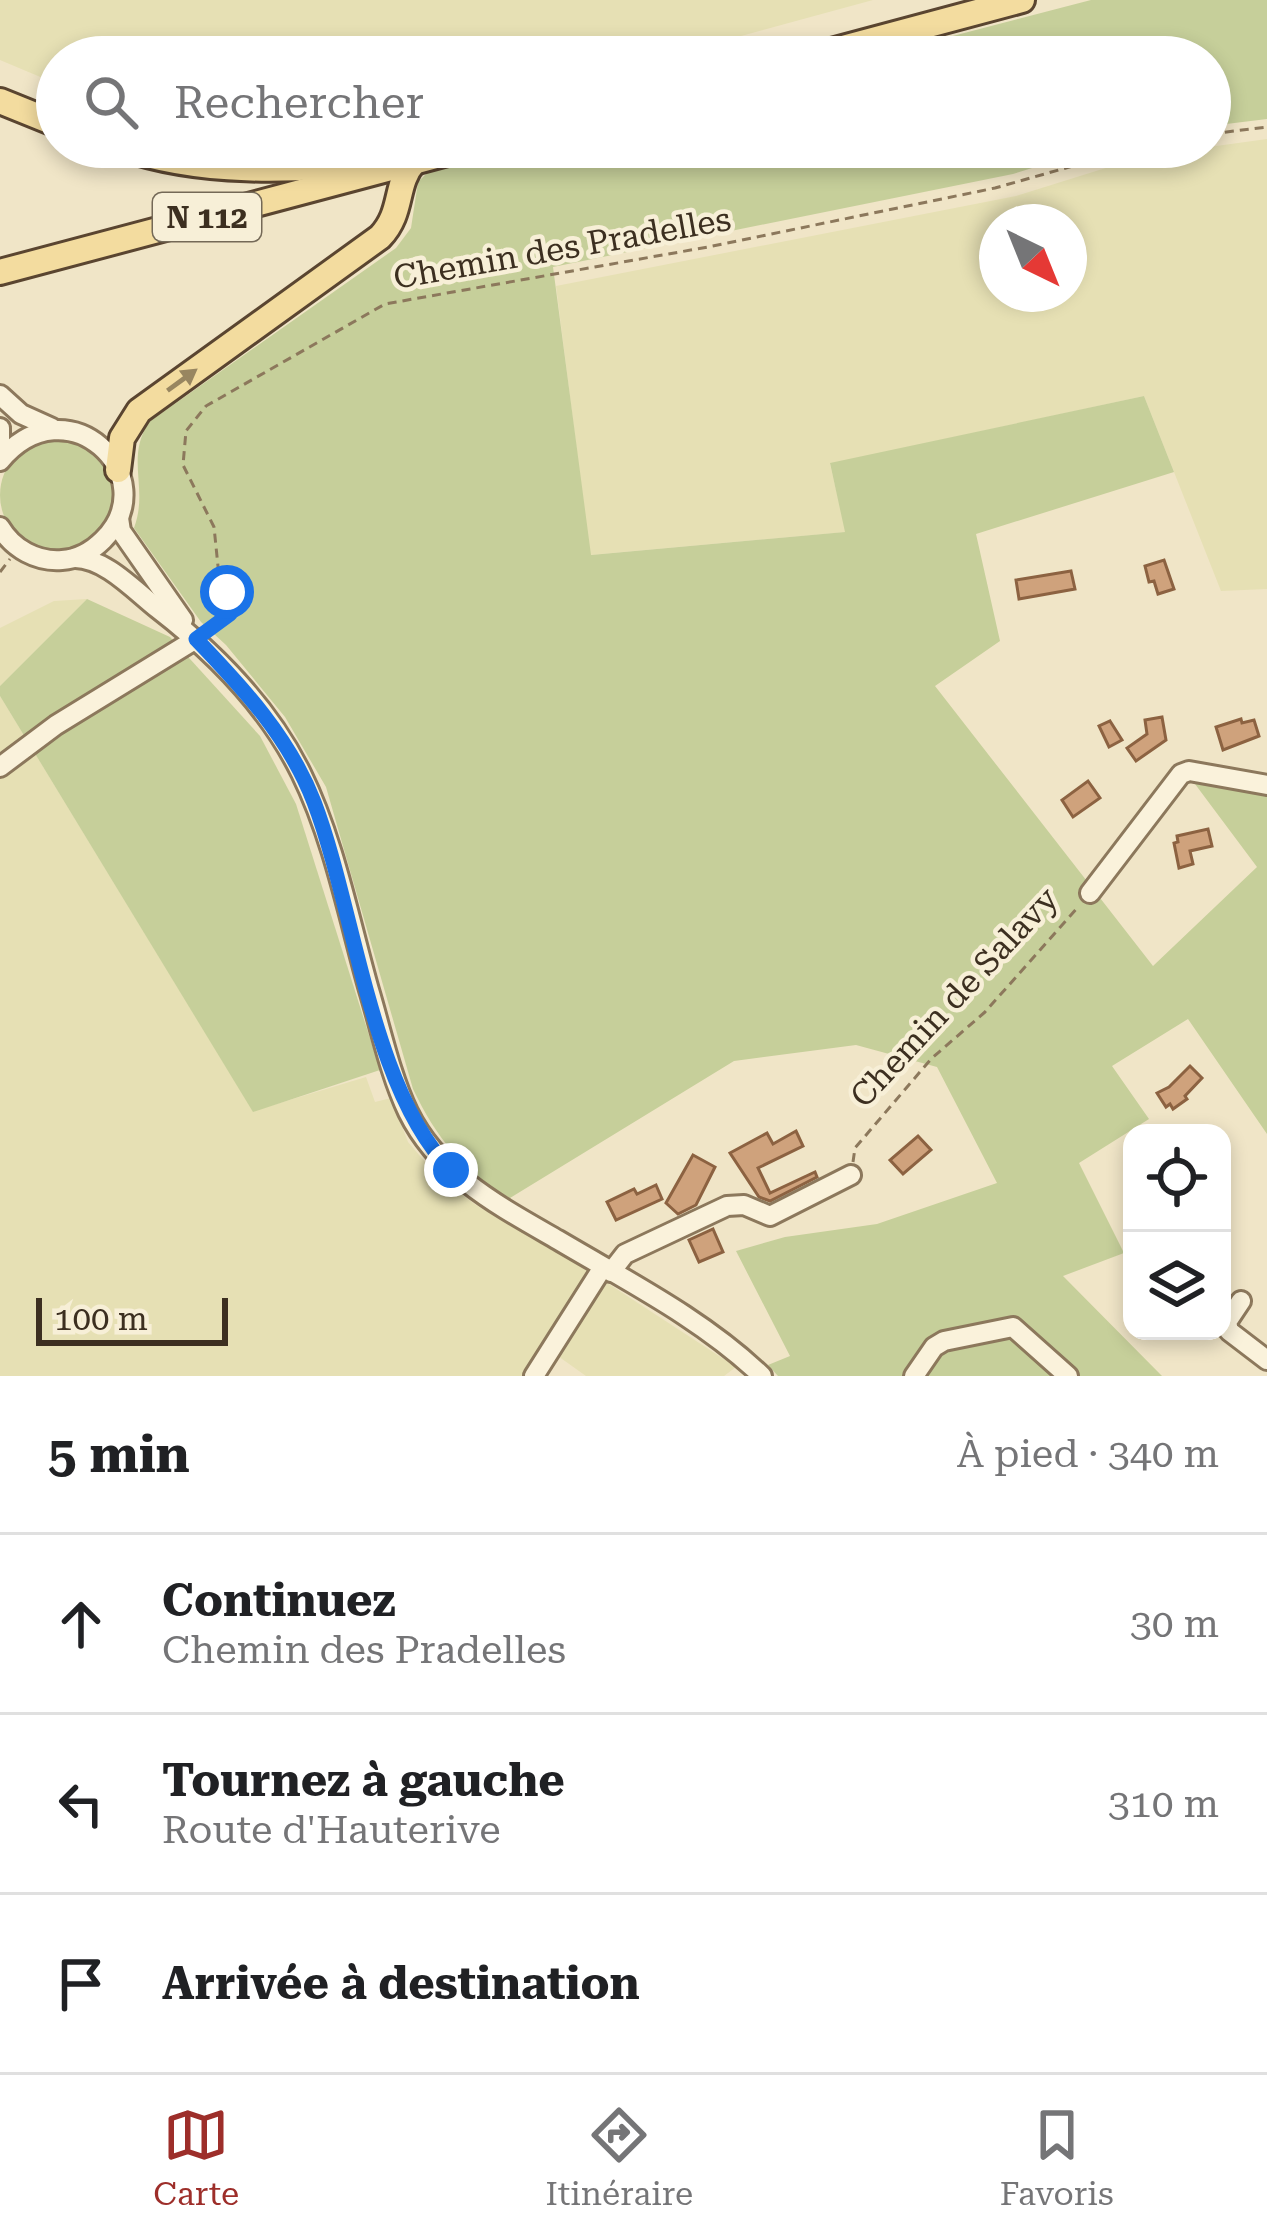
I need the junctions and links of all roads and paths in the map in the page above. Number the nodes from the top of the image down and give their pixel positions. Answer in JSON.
{"nodes":[{"id":1,"x":1022,"y":0,"type":"edge"},
{"id":2,"x":887,"y":36,"type":"edge"},
{"id":3,"x":0,"y":101,"type":"edge"},
{"id":4,"x":36,"y":116,"type":"edge"},
{"id":5,"x":1267,"y":127,"type":"edge"},
{"id":6,"x":1231,"y":131,"type":"edge"},
{"id":7,"x":371,"y":168,"type":"edge"},
{"id":8,"x":411,"y":168,"type":"edge"},
{"id":9,"x":1065,"y":168,"type":"edge"},
{"id":10,"x":0,"y":272,"type":"edge"},
{"id":11,"x":0,"y":395,"type":"edge"},
{"id":12,"x":0,"y":428,"type":"edge"},
{"id":13,"x":52,"y":428,"type":"junction"},
{"id":14,"x":0,"y":460,"type":"edge"},
{"id":15,"x":118,"y":470,"type":"junction"},
{"id":16,"x":118,"y":518,"type":"junction"},
{"id":17,"x":0,"y":527,"type":"edge"},
{"id":18,"x":74,"y":558,"type":"junction"},
{"id":19,"x":196,"y":639,"type":"junction"},
{"id":20,"x":0,"y":766,"type":"edge"},
{"id":21,"x":1267,"y":785,"type":"edge"},
{"id":22,"x":1090,"y":893,"type":"joint"},
{"id":23,"x":851,"y":1175,"type":"joint"},
{"id":24,"x":607,"y":1270,"type":"junction"},
{"id":25,"x":1241,"y":1301,"type":"dead end"},
{"id":26,"x":1267,"y":1360,"type":"edge"},
{"id":27,"x":534,"y":1376,"type":"edge"},
{"id":28,"x":763,"y":1376,"type":"edge"},
{"id":29,"x":914,"y":1376,"type":"edge"},
{"id":30,"x":1068,"y":1376,"type":"edge"}],
"edges":[{"from":1,"to":2,"type":"main road"},
{"from":3,"to":4,"type":"main road"},
{"from":5,"to":6,"type":"path"},
{"from":7,"to":10,"type":"main road","number":"N 112"},
{"from":15,"to":8,"type":"main road","one_way":true},
{"from":9,"to":19,"type":"path","name":"Chemin des Pradelles"},
{"from":11,"to":13,"type":"street"},
{"from":12,"to":14,"type":"street"},
{"from":13,"to":14,"type":"street"},
{"from":13,"to":15,"type":"street"},
{"from":15,"to":16,"type":"street"},
{"from":16,"to":18,"type":"street"},
{"from":16,"to":19,"type":"street"},
{"from":17,"to":18,"type":"street"},
{"from":18,"to":19,"type":"street"},
{"from":19,"to":20,"type":"street"},
{"from":19,"to":24,"type":"street"},
{"from":21,"to":22,"type":"street","name":"Chemin de Salavy"},
{"from":22,"to":23,"type":"path","name":"Chemin de Salavy"},
{"from":23,"to":24,"type":"street"},
{"from":24,"to":27,"type":"street"},
{"from":24,"to":28,"type":"street"},
{"from":25,"to":26,"type":"street"},
{"from":29,"to":30,"type":"street"}]}
